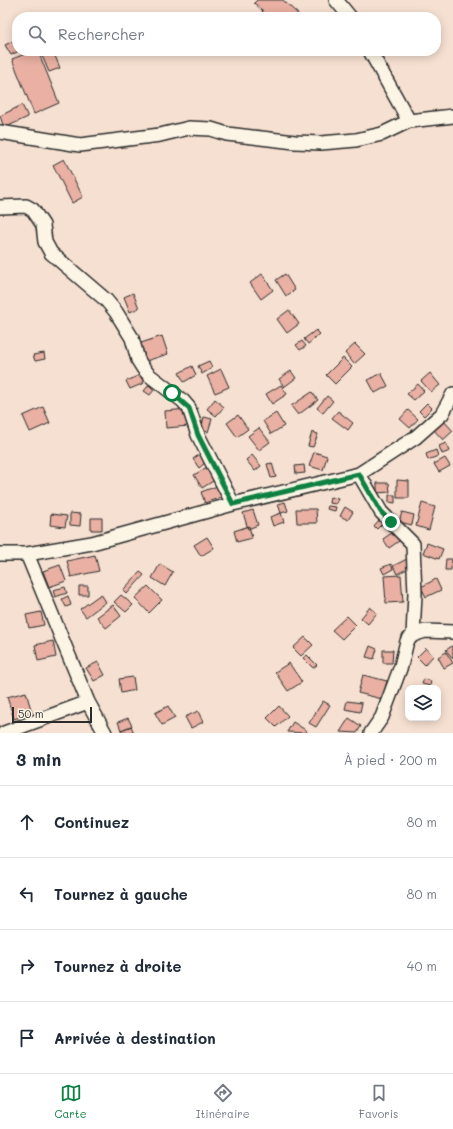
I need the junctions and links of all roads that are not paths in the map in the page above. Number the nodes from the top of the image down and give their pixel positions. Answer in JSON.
{"nodes":[{"id":1,"x":336,"y":0,"type":"edge"},
{"id":2,"x":346,"y":12,"type":"edge"},
{"id":3,"x":373,"y":56,"type":"edge"},
{"id":4,"x":453,"y":116,"type":"edge"},
{"id":5,"x":409,"y":121,"type":"junction"},
{"id":6,"x":0,"y":132,"type":"edge"},
{"id":7,"x":0,"y":207,"type":"edge"},
{"id":8,"x":453,"y":394,"type":"edge"},
{"id":9,"x":359,"y":474,"type":"junction"},
{"id":10,"x":233,"y":504,"type":"junction"},
{"id":11,"x":0,"y":554,"type":"edge"},
{"id":12,"x":27,"y":554,"type":"junction"},
{"id":13,"x":453,"y":632,"type":"edge"},
{"id":14,"x":413,"y":635,"type":"junction"},
{"id":15,"x":88,"y":702,"type":"junction"},
{"id":16,"x":4,"y":733,"type":"edge"},
{"id":17,"x":105,"y":733,"type":"edge"},
{"id":18,"x":371,"y":733,"type":"edge"}],
"edges":[{"from":1,"to":2,"type":"street"},
{"from":3,"to":5,"type":"street"},
{"from":4,"to":5,"type":"street"},
{"from":5,"to":6,"type":"street"},
{"from":7,"to":10,"type":"street"},
{"from":8,"to":9,"type":"street"},
{"from":9,"to":10,"type":"street"},
{"from":9,"to":14,"type":"street"},
{"from":10,"to":12,"type":"street"},
{"from":11,"to":12,"type":"street"},
{"from":12,"to":15,"type":"street"},
{"from":13,"to":14,"type":"street"},
{"from":14,"to":18,"type":"street"},
{"from":15,"to":16,"type":"street"},
{"from":15,"to":17,"type":"street"}]}
